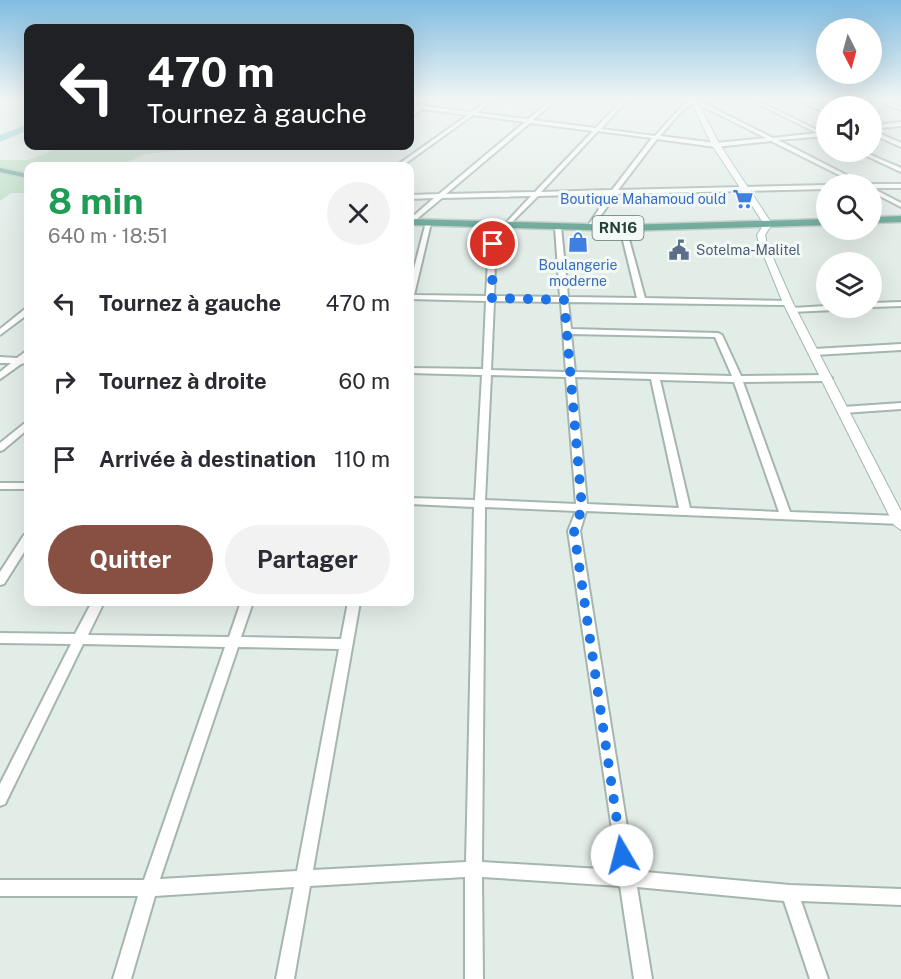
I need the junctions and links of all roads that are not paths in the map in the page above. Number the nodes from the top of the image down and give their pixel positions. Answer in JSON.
{"nodes":[{"id":1,"x":426,"y":147,"type":"edge"},
{"id":2,"x":499,"y":147,"type":"edge"},
{"id":3,"x":580,"y":147,"type":"edge"},
{"id":4,"x":648,"y":147,"type":"edge"},
{"id":5,"x":717,"y":147,"type":"edge"},
{"id":6,"x":787,"y":147,"type":"edge"},
{"id":7,"x":882,"y":161,"type":"edge"},
{"id":8,"x":405,"y":162,"type":"edge"},
{"id":9,"x":0,"y":170,"type":"edge"},
{"id":10,"x":901,"y":170,"type":"edge"},
{"id":11,"x":841,"y":174,"type":"edge"},
{"id":12,"x":24,"y":175,"type":"edge"},
{"id":13,"x":901,"y":186,"type":"edge"},
{"id":14,"x":816,"y":187,"type":"edge"},
{"id":15,"x":882,"y":187,"type":"edge"},
{"id":16,"x":744,"y":189,"type":"junction"},
{"id":17,"x":613,"y":192,"type":"junction"},
{"id":18,"x":535,"y":194,"type":"junction"},
{"id":19,"x":882,"y":194,"type":"edge"},
{"id":20,"x":440,"y":197,"type":"junction"},
{"id":21,"x":414,"y":198,"type":"edge"},
{"id":22,"x":901,"y":205,"type":"edge"},
{"id":23,"x":414,"y":219,"type":"edge"},
{"id":24,"x":901,"y":219,"type":"edge"},
{"id":25,"x":882,"y":220,"type":"edge"},
{"id":26,"x":414,"y":222,"type":"edge"},
{"id":27,"x":816,"y":222,"type":"edge"},
{"id":28,"x":428,"y":224,"type":"junction"},
{"id":29,"x":768,"y":224,"type":"junction"},
{"id":30,"x":499,"y":226,"type":"junction"},
{"id":31,"x":558,"y":227,"type":"junction"},
{"id":32,"x":590,"y":227,"type":"junction"},
{"id":33,"x":623,"y":228,"type":"junction"},
{"id":34,"x":414,"y":281,"type":"edge"},
{"id":35,"x":414,"y":297,"type":"edge"},
{"id":36,"x":492,"y":298,"type":"junction"},
{"id":37,"x":564,"y":300,"type":"junction"},
{"id":38,"x":642,"y":301,"type":"junction"},
{"id":39,"x":901,"y":304,"type":"edge"},
{"id":40,"x":882,"y":305,"type":"edge"},
{"id":41,"x":790,"y":306,"type":"junction"},
{"id":42,"x":816,"y":307,"type":"edge"},
{"id":43,"x":24,"y":314,"type":"edge"},
{"id":44,"x":567,"y":331,"type":"junction"},
{"id":45,"x":0,"y":333,"type":"edge"},
{"id":46,"x":901,"y":347,"type":"edge"},
{"id":47,"x":814,"y":352,"type":"junction"},
{"id":48,"x":24,"y":359,"type":"edge"},
{"id":49,"x":0,"y":360,"type":"edge"},
{"id":50,"x":24,"y":360,"type":"edge"},
{"id":51,"x":414,"y":370,"type":"edge"},
{"id":52,"x":487,"y":372,"type":"junction"},
{"id":53,"x":572,"y":375,"type":"junction"},
{"id":54,"x":0,"y":376,"type":"edge"},
{"id":55,"x":655,"y":376,"type":"junction"},
{"id":56,"x":828,"y":378,"type":"junction"},
{"id":57,"x":738,"y":379,"type":"junction"},
{"id":58,"x":901,"y":406,"type":"edge"},
{"id":59,"x":843,"y":410,"type":"junction"},
{"id":60,"x":24,"y":428,"type":"edge"},
{"id":61,"x":0,"y":448,"type":"edge"},
{"id":62,"x":0,"y":486,"type":"edge"},
{"id":63,"x":24,"y":486,"type":"edge"},
{"id":64,"x":414,"y":501,"type":"edge"},
{"id":65,"x":479,"y":504,"type":"junction"},
{"id":66,"x":582,"y":508,"type":"junction"},
{"id":67,"x":685,"y":512,"type":"junction"},
{"id":68,"x":786,"y":516,"type":"junction"},
{"id":69,"x":900,"y":522,"type":"edge"},
{"id":70,"x":24,"y":544,"type":"edge"},
{"id":71,"x":0,"y":581,"type":"edge"},
{"id":72,"x":96,"y":606,"type":"edge"},
{"id":73,"x":246,"y":606,"type":"edge"},
{"id":74,"x":353,"y":606,"type":"edge"},
{"id":75,"x":0,"y":638,"type":"edge"},
{"id":76,"x":79,"y":639,"type":"junction"},
{"id":77,"x":233,"y":642,"type":"junction"},
{"id":78,"x":346,"y":644,"type":"junction"},
{"id":79,"x":0,"y":799,"type":"edge"},
{"id":80,"x":472,"y":869,"type":"junction"},
{"id":81,"x":626,"y":878,"type":"junction"},
{"id":82,"x":303,"y":879,"type":"junction"},
{"id":83,"x":0,"y":888,"type":"edge"},
{"id":84,"x":149,"y":888,"type":"junction"},
{"id":85,"x":790,"y":893,"type":"junction"},
{"id":86,"x":901,"y":897,"type":"edge"},
{"id":87,"x":122,"y":979,"type":"edge"},
{"id":88,"x":285,"y":979,"type":"edge"},
{"id":89,"x":474,"y":979,"type":"edge"},
{"id":90,"x":644,"y":979,"type":"edge"},
{"id":91,"x":819,"y":979,"type":"edge"}],
"edges":[{"from":1,"to":8,"type":"street"},
{"from":2,"to":20,"type":"street"},
{"from":3,"to":18,"type":"street"},
{"from":4,"to":17,"type":"street"},
{"from":5,"to":16,"type":"main road"},
{"from":6,"to":11,"type":"street"},
{"from":7,"to":10,"type":"street"},
{"from":9,"to":12,"type":"main road"},
{"from":13,"to":15,"type":"street"},
{"from":14,"to":16,"type":"street"},
{"from":16,"to":17,"type":"street"},
{"from":16,"to":29,"type":"main road"},
{"from":17,"to":18,"type":"street"},
{"from":17,"to":32,"type":"street"},
{"from":18,"to":20,"type":"street"},
{"from":18,"to":30,"type":"street"},
{"from":19,"to":22,"type":"street"},
{"from":20,"to":21,"type":"street"},
{"from":20,"to":23,"type":"street"},
{"from":24,"to":25,"type":"main road"},
{"from":26,"to":28,"type":"main road","number":"RN16"},
{"from":27,"to":29,"type":"main road","number":"RN16"},
{"from":28,"to":30,"type":"main road","number":"RN16"},
{"from":28,"to":34,"type":"street"},
{"from":29,"to":33,"type":"main road","number":"RN16"},
{"from":29,"to":41,"type":"main road"},
{"from":30,"to":31,"type":"main road","number":"RN16"},
{"from":30,"to":36,"type":"street"},
{"from":31,"to":32,"type":"main road","number":"RN16"},
{"from":31,"to":37,"type":"street"},
{"from":32,"to":33,"type":"main road","number":"RN16"},
{"from":33,"to":38,"type":"street"},
{"from":35,"to":36,"type":"street"},
{"from":36,"to":37,"type":"street"},
{"from":36,"to":52,"type":"street"},
{"from":37,"to":38,"type":"street"},
{"from":37,"to":44,"type":"street"},
{"from":38,"to":41,"type":"street"},
{"from":39,"to":40,"type":"street"},
{"from":41,"to":42,"type":"street"},
{"from":41,"to":47,"type":"main road"},
{"from":43,"to":45,"type":"street"},
{"from":44,"to":53,"type":"street"},
{"from":44,"to":57,"type":"street"},
{"from":46,"to":47,"type":"street"},
{"from":47,"to":56,"type":"main road"},
{"from":48,"to":49,"type":"street"},
{"from":50,"to":54,"type":"street"},
{"from":51,"to":52,"type":"street"},
{"from":52,"to":53,"type":"street"},
{"from":52,"to":65,"type":"street"},
{"from":53,"to":55,"type":"street"},
{"from":53,"to":66,"type":"street"},
{"from":55,"to":57,"type":"street"},
{"from":55,"to":67,"type":"street"},
{"from":56,"to":57,"type":"street"},
{"from":56,"to":59,"type":"main road"},
{"from":57,"to":68,"type":"street"},
{"from":58,"to":59,"type":"street"},
{"from":59,"to":69,"type":"main road"},
{"from":60,"to":61,"type":"street"},
{"from":62,"to":63,"type":"street"},
{"from":64,"to":65,"type":"street"},
{"from":65,"to":66,"type":"street"},
{"from":65,"to":80,"type":"street"},
{"from":66,"to":67,"type":"street"},
{"from":66,"to":81,"type":"street"},
{"from":67,"to":68,"type":"street"},
{"from":68,"to":69,"type":"street"},
{"from":70,"to":71,"type":"street"},
{"from":72,"to":76,"type":"street"},
{"from":73,"to":77,"type":"street"},
{"from":74,"to":78,"type":"street"},
{"from":75,"to":76,"type":"street"},
{"from":76,"to":77,"type":"street"},
{"from":76,"to":79,"type":"street"},
{"from":77,"to":78,"type":"street"},
{"from":77,"to":84,"type":"street"},
{"from":78,"to":82,"type":"street"},
{"from":80,"to":81,"type":"street"},
{"from":80,"to":82,"type":"street"},
{"from":80,"to":89,"type":"street"},
{"from":81,"to":85,"type":"street"},
{"from":81,"to":90,"type":"street"},
{"from":82,"to":84,"type":"street"},
{"from":82,"to":88,"type":"street"},
{"from":83,"to":84,"type":"street"},
{"from":84,"to":87,"type":"street"},
{"from":85,"to":86,"type":"street"},
{"from":85,"to":91,"type":"street"}]}
